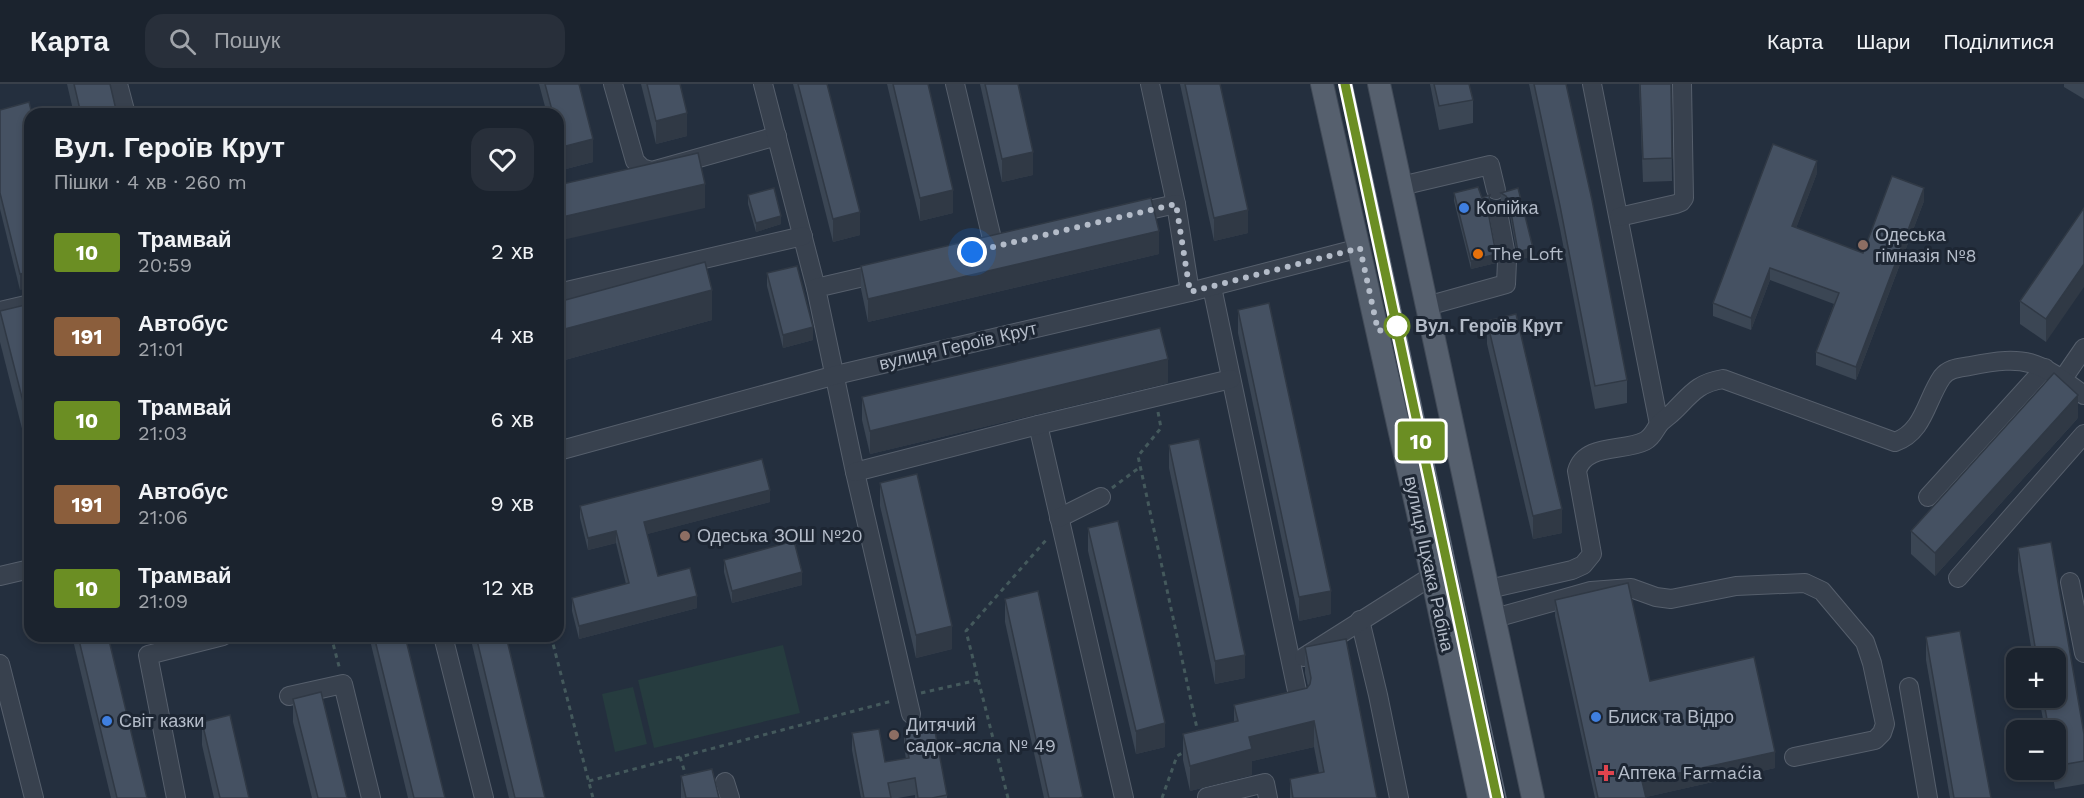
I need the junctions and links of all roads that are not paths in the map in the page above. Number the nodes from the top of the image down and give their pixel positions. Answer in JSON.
{"nodes":[{"id":1,"x":118,"y":84,"type":"edge"},
{"id":2,"x":613,"y":84,"type":"edge"},
{"id":3,"x":763,"y":84,"type":"edge"},
{"id":4,"x":955,"y":84,"type":"edge"},
{"id":5,"x":1150,"y":84,"type":"edge"},
{"id":6,"x":1322,"y":84,"type":"edge"},
{"id":7,"x":1379,"y":84,"type":"edge"},
{"id":8,"x":1592,"y":84,"type":"edge"},
{"id":9,"x":1682,"y":84,"type":"edge"},
{"id":10,"x":124,"y":108,"type":"edge"},
{"id":11,"x":777,"y":136,"type":"junction"},
{"id":12,"x":1401,"y":186,"type":"junction"},
{"id":13,"x":1496,"y":190,"type":"dead end"},
{"id":14,"x":1176,"y":204,"type":"junction"},
{"id":15,"x":1498,"y":212,"type":"dead end"},
{"id":16,"x":1619,"y":216,"type":"junction"},
{"id":17,"x":1119,"y":217,"type":"edge"},
{"id":18,"x":802,"y":236,"type":"junction"},
{"id":19,"x":1360,"y":248,"type":"junction"},
{"id":20,"x":972,"y":252,"type":"edge"},
{"id":21,"x":905,"y":268,"type":"edge"},
{"id":22,"x":1212,"y":287,"type":"junction"},
{"id":23,"x":816,"y":288,"type":"junction"},
{"id":24,"x":564,"y":291,"type":"edge"},
{"id":25,"x":1190,"y":292,"type":"junction"},
{"id":26,"x":24,"y":305,"type":"edge"},
{"id":27,"x":1427,"y":306,"type":"junction"},
{"id":28,"x":0,"y":311,"type":"edge"},
{"id":29,"x":2084,"y":348,"type":"edge"},
{"id":30,"x":2045,"y":368,"type":"junction"},
{"id":31,"x":836,"y":375,"type":"junction"},
{"id":32,"x":1231,"y":379,"type":"junction"},
{"id":33,"x":2062,"y":380,"type":"junction"},
{"id":34,"x":2084,"y":395,"type":"edge"},
{"id":35,"x":1659,"y":424,"type":"junction"},
{"id":36,"x":1038,"y":425,"type":"junction"},
{"id":37,"x":2084,"y":434,"type":"edge"},
{"id":38,"x":564,"y":449,"type":"edge"},
{"id":39,"x":855,"y":472,"type":"junction"},
{"id":40,"x":1101,"y":496,"type":"road end"},
{"id":41,"x":1928,"y":497,"type":"dead end"},
{"id":42,"x":1060,"y":521,"type":"junction"},
{"id":43,"x":24,"y":570,"type":"edge"},
{"id":44,"x":0,"y":576,"type":"edge"},
{"id":45,"x":1432,"y":576,"type":"junction"},
{"id":46,"x":1958,"y":578,"type":"dead end"},
{"id":47,"x":2070,"y":582,"type":"dead end"},
{"id":48,"x":1489,"y":589,"type":"junction"},
{"id":49,"x":1495,"y":618,"type":"junction"},
{"id":50,"x":1360,"y":620,"type":"junction"},
{"id":51,"x":199,"y":642,"type":"edge"},
{"id":52,"x":445,"y":642,"type":"edge"},
{"id":53,"x":2084,"y":653,"type":"edge"},
{"id":54,"x":0,"y":664,"type":"edge"},
{"id":55,"x":1292,"y":665,"type":"junction"},
{"id":56,"x":1909,"y":687,"type":"dead end"},
{"id":57,"x":289,"y":696,"type":"dead end"},
{"id":58,"x":1300,"y":705,"type":"edge"},
{"id":59,"x":909,"y":706,"type":"road end"},
{"id":60,"x":1794,"y":758,"type":"dead end"},
{"id":61,"x":1207,"y":797,"type":"edge"},
{"id":62,"x":34,"y":798,"type":"edge"},
{"id":63,"x":176,"y":798,"type":"edge"},
{"id":64,"x":371,"y":798,"type":"edge"},
{"id":65,"x":484,"y":798,"type":"edge"},
{"id":66,"x":1124,"y":798,"type":"edge"},
{"id":67,"x":1268,"y":798,"type":"edge"},
{"id":68,"x":1399,"y":798,"type":"edge"},
{"id":69,"x":1479,"y":798,"type":"edge"},
{"id":70,"x":1533,"y":798,"type":"edge"},
{"id":71,"x":1928,"y":798,"type":"edge"}],
"edges":[{"from":1,"to":10,"type":"street"},
{"from":2,"to":11,"type":"street"},
{"from":3,"to":11,"type":"street"},
{"from":4,"to":20,"type":"street"},
{"from":5,"to":14,"type":"street"},
{"from":6,"to":19,"type":"main road","name":"вулиця Іцхака Рабіна"},
{"from":7,"to":12,"type":"main road"},
{"from":8,"to":16,"type":"street"},
{"from":9,"to":16,"type":"street"},
{"from":11,"to":18,"type":"street"},
{"from":12,"to":13,"type":"street"},
{"from":12,"to":27,"type":"main road"},
{"from":14,"to":17,"type":"street"},
{"from":14,"to":25,"type":"street"},
{"from":15,"to":27,"type":"street"},
{"from":16,"to":35,"type":"street"},
{"from":18,"to":23,"type":"street"},
{"from":18,"to":24,"type":"street"},
{"from":19,"to":22,"type":"street","name":"вулиця Героїв Крут"},
{"from":19,"to":45,"type":"main road","name":"вулиця Іцхака Рабіна"},
{"from":21,"to":23,"type":"street"},
{"from":22,"to":25,"type":"street","name":"вулиця Героїв Крут"},
{"from":22,"to":32,"type":"street"},
{"from":23,"to":31,"type":"street"},
{"from":25,"to":31,"type":"street","name":"вулиця Героїв Крут"},
{"from":26,"to":28,"type":"street"},
{"from":27,"to":48,"type":"main road"},
{"from":29,"to":33,"type":"street"},
{"from":30,"to":33,"type":"street"},
{"from":30,"to":35,"type":"street"},
{"from":30,"to":41,"type":"street"},
{"from":31,"to":38,"type":"street","name":"вулиця Героїв Крут"},
{"from":31,"to":39,"type":"street"},
{"from":32,"to":36,"type":"street"},
{"from":32,"to":55,"type":"street"},
{"from":33,"to":34,"type":"street"},
{"from":35,"to":48,"type":"street"},
{"from":36,"to":39,"type":"street"},
{"from":36,"to":42,"type":"street"},
{"from":37,"to":46,"type":"street"},
{"from":39,"to":59,"type":"street"},
{"from":40,"to":42,"type":"street"},
{"from":42,"to":66,"type":"street"},
{"from":43,"to":44,"type":"street"},
{"from":45,"to":50,"type":"street"},
{"from":45,"to":69,"type":"main road","name":"вулиця Іцхака Рабіна"},
{"from":47,"to":53,"type":"street"},
{"from":48,"to":49,"type":"main road"},
{"from":49,"to":60,"type":"street"},
{"from":49,"to":70,"type":"main road"},
{"from":50,"to":55,"type":"street"},
{"from":50,"to":68,"type":"street"},
{"from":51,"to":63,"type":"street"},
{"from":52,"to":65,"type":"street"},
{"from":54,"to":62,"type":"street"},
{"from":55,"to":58,"type":"street"},
{"from":56,"to":71,"type":"street"},
{"from":57,"to":64,"type":"street"},
{"from":61,"to":67,"type":"street"}]}
